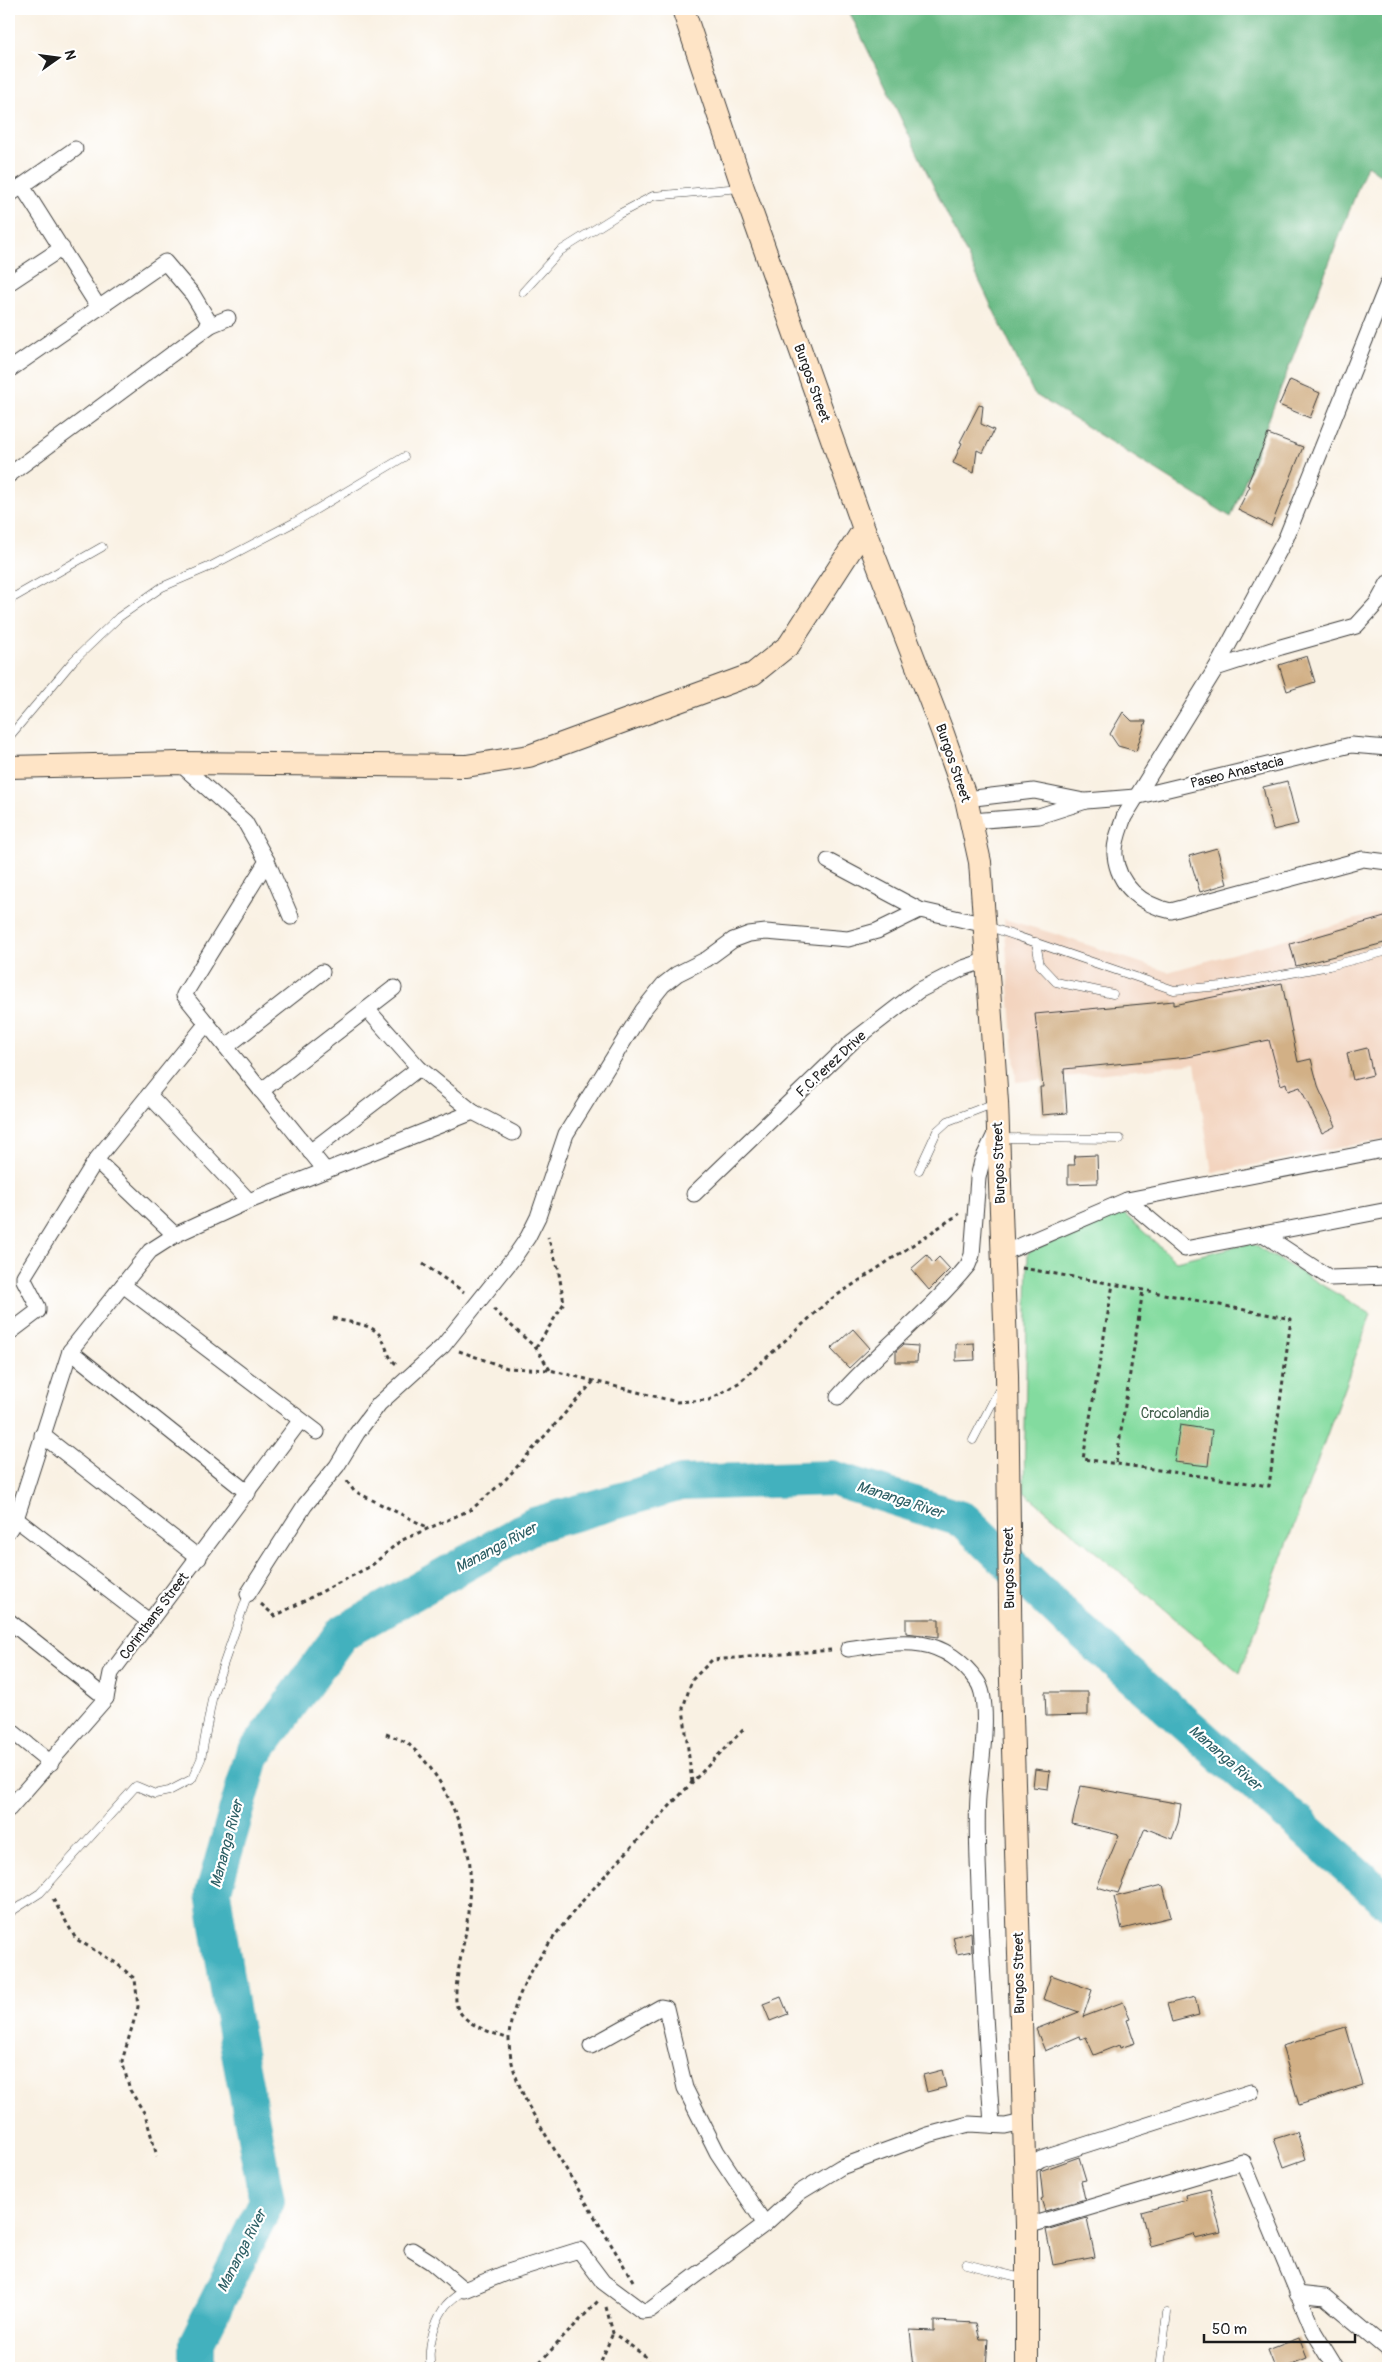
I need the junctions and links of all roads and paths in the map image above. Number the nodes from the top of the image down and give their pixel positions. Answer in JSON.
{"nodes":[{"id":1,"x":683,"y":9,"type":"edge"},
{"id":2,"x":75,"y":149,"type":"dead end"},
{"id":3,"x":22,"y":186,"type":"junction"},
{"id":4,"x":743,"y":188,"type":"junction"},
{"id":5,"x":9,"y":195,"type":"edge"},
{"id":6,"x":62,"y":248,"type":"junction"},
{"id":7,"x":9,"y":282,"type":"edge"},
{"id":8,"x":1388,"y":283,"type":"edge"},
{"id":9,"x":523,"y":292,"type":"dead end"},
{"id":10,"x":99,"y":308,"type":"junction"},
{"id":11,"x":228,"y":318,"type":"dead end"},
{"id":12,"x":211,"y":325,"type":"junction"},
{"id":13,"x":9,"y":370,"type":"edge"},
{"id":14,"x":404,"y":457,"type":"dead end"},
{"id":15,"x":9,"y":475,"type":"edge"},
{"id":16,"x":864,"y":529,"type":"junction"},
{"id":17,"x":102,"y":547,"type":"dead end"},
{"id":18,"x":1388,"y":583,"type":"edge"},
{"id":19,"x":9,"y":600,"type":"edge"},
{"id":20,"x":1216,"y":668,"type":"junction"},
{"id":21,"x":9,"y":737,"type":"edge"},
{"id":22,"x":1388,"y":748,"type":"edge"},
{"id":23,"x":179,"y":763,"type":"junction"},
{"id":24,"x":9,"y":766,"type":"edge"},
{"id":25,"x":1135,"y":798,"type":"junction"},
{"id":26,"x":966,"y":799,"type":"junction"},
{"id":27,"x":1086,"y":802,"type":"junction"},
{"id":28,"x":971,"y":821,"type":"junction"},
{"id":29,"x":267,"y":861,"type":"junction"},
{"id":30,"x":828,"y":861,"type":"dead end"},
{"id":31,"x":1388,"y":862,"type":"edge"},
{"id":32,"x":920,"y":910,"type":"junction"},
{"id":33,"x":291,"y":917,"type":"dead end"},
{"id":34,"x":986,"y":925,"type":"junction"},
{"id":35,"x":1036,"y":942,"type":"junction"},
{"id":36,"x":1388,"y":951,"type":"edge"},
{"id":37,"x":987,"y":960,"type":"junction"},
{"id":38,"x":322,"y":972,"type":"dead end"},
{"id":39,"x":394,"y":988,"type":"dead end"},
{"id":40,"x":1113,"y":994,"type":"dead end"},
{"id":41,"x":367,"y":1009,"type":"junction"},
{"id":42,"x":207,"y":1023,"type":"junction"},
{"id":43,"x":226,"y":1047,"type":"junction"},
{"id":44,"x":419,"y":1068,"type":"junction"},
{"id":45,"x":261,"y":1091,"type":"junction"},
{"id":46,"x":150,"y":1095,"type":"junction"},
{"id":47,"x":997,"y":1102,"type":"junction"},
{"id":48,"x":473,"y":1112,"type":"junction"},
{"id":49,"x":513,"y":1133,"type":"dead end"},
{"id":50,"x":998,"y":1134,"type":"junction"},
{"id":51,"x":1120,"y":1140,"type":"dead end"},
{"id":52,"x":1388,"y":1149,"type":"edge"},
{"id":53,"x":310,"y":1152,"type":"junction"},
{"id":54,"x":96,"y":1160,"type":"junction"},
{"id":55,"x":919,"y":1170,"type":"dead end"},
{"id":56,"x":326,"y":1171,"type":"junction"},
{"id":57,"x":694,"y":1194,"type":"dead end"},
{"id":58,"x":1127,"y":1200,"type":"junction"},
{"id":59,"x":249,"y":1201,"type":"junction"},
{"id":60,"x":976,"y":1203,"type":"junction"},
{"id":61,"x":1388,"y":1210,"type":"edge"},
{"id":62,"x":538,"y":1217,"type":"junction"},
{"id":63,"x":175,"y":1234,"type":"junction"},
{"id":64,"x":1263,"y":1234,"type":"junction"},
{"id":65,"x":1002,"y":1254,"type":"junction"},
{"id":66,"x":1027,"y":1269,"type":"dead end"},
{"id":67,"x":1388,"y":1276,"type":"edge"},
{"id":68,"x":1113,"y":1284,"type":"junction"},
{"id":69,"x":123,"y":1286,"type":"junction"},
{"id":70,"x":1143,"y":1290,"type":"junction"},
{"id":71,"x":333,"y":1318,"type":"dead end"},
{"id":72,"x":9,"y":1332,"type":"edge"},
{"id":73,"x":443,"y":1346,"type":"junction"},
{"id":74,"x":536,"y":1348,"type":"dead end"},
{"id":75,"x":70,"y":1351,"type":"junction"},
{"id":76,"x":412,"y":1373,"type":"junction"},
{"id":77,"x":1007,"y":1375,"type":"junction"},
{"id":78,"x":593,"y":1382,"type":"junction"},
{"id":79,"x":838,"y":1397,"type":"dead end"},
{"id":80,"x":300,"y":1421,"type":"junction"},
{"id":81,"x":317,"y":1432,"type":"dead end"},
{"id":82,"x":42,"y":1435,"type":"junction"},
{"id":83,"x":973,"y":1440,"type":"dead end"},
{"id":84,"x":1116,"y":1463,"type":"junction"},
{"id":85,"x":337,"y":1466,"type":"junction"},
{"id":86,"x":248,"y":1493,"type":"junction"},
{"id":87,"x":13,"y":1524,"type":"edge"},
{"id":88,"x":428,"y":1527,"type":"junction"},
{"id":89,"x":199,"y":1558,"type":"junction"},
{"id":90,"x":248,"y":1594,"type":"junction"},
{"id":91,"x":9,"y":1621,"type":"edge"},
{"id":92,"x":150,"y":1622,"type":"junction"},
{"id":93,"x":848,"y":1648,"type":"joint"},
{"id":94,"x":106,"y":1698,"type":"junction"},
{"id":95,"x":745,"y":1728,"type":"dead end"},
{"id":96,"x":9,"y":1729,"type":"edge"},
{"id":97,"x":386,"y":1734,"type":"dead end"},
{"id":98,"x":50,"y":1763,"type":"junction"},
{"id":99,"x":692,"y":1782,"type":"junction"},
{"id":100,"x":9,"y":1809,"type":"edge"},
{"id":101,"x":40,"y":1893,"type":"junction"},
{"id":102,"x":9,"y":1913,"type":"edge"},
{"id":103,"x":509,"y":2039,"type":"junction"},
{"id":104,"x":591,"y":2046,"type":"dead end"},
{"id":105,"x":1251,"y":2092,"type":"dead end"},
{"id":106,"x":1023,"y":2122,"type":"junction"},
{"id":107,"x":992,"y":2125,"type":"junction"},
{"id":108,"x":157,"y":2156,"type":"dead end"},
{"id":109,"x":1025,"y":2169,"type":"junction"},
{"id":110,"x":765,"y":2224,"type":"junction"},
{"id":111,"x":1027,"y":2226,"type":"junction"},
{"id":112,"x":412,"y":2250,"type":"dead end"},
{"id":113,"x":966,"y":2264,"type":"dead end"},
{"id":114,"x":1027,"y":2279,"type":"junction"},
{"id":115,"x":464,"y":2290,"type":"junction"},
{"id":116,"x":1297,"y":2294,"type":"junction"},
{"id":117,"x":650,"y":2310,"type":"junction"},
{"id":118,"x":1167,"y":2313,"type":"dead end"},
{"id":119,"x":613,"y":2333,"type":"junction"},
{"id":120,"x":1388,"y":2350,"type":"edge"},
{"id":121,"x":431,"y":2368,"type":"edge"},
{"id":122,"x":534,"y":2368,"type":"edge"},
{"id":123,"x":598,"y":2368,"type":"edge"},
{"id":124,"x":652,"y":2368,"type":"edge"},
{"id":125,"x":1027,"y":2368,"type":"edge"},
{"id":126,"x":1160,"y":2368,"type":"edge"},
{"id":127,"x":1336,"y":2368,"type":"edge"}],
"edges":[{"from":1,"to":4,"type":"street","name":"Burgos Street"},
{"from":2,"to":3,"type":"street"},
{"from":3,"to":5,"type":"street"},
{"from":3,"to":6,"type":"street"},
{"from":4,"to":9,"type":"lane"},
{"from":4,"to":16,"type":"street","name":"Burgos Street"},
{"from":6,"to":7,"type":"street"},
{"from":6,"to":10,"type":"street"},
{"from":8,"to":20,"type":"street"},
{"from":10,"to":12,"type":"street"},
{"from":10,"to":13,"type":"street"},
{"from":11,"to":12,"type":"street"},
{"from":12,"to":15,"type":"street"},
{"from":14,"to":21,"type":"lane"},
{"from":16,"to":23,"type":"street"},
{"from":16,"to":26,"type":"street","name":"Burgos Street"},
{"from":17,"to":19,"type":"lane"},
{"from":18,"to":20,"type":"street"},
{"from":20,"to":25,"type":"street"},
{"from":22,"to":25,"type":"street","name":"Paseo Anastacia"},
{"from":23,"to":24,"type":"street"},
{"from":23,"to":29,"type":"street"},
{"from":25,"to":27,"type":"street","name":"Paseo Anastacia"},
{"from":25,"to":31,"type":"street"},
{"from":26,"to":27,"type":"street","name":"Paseo Anastacia"},
{"from":26,"to":28,"type":"street","name":"Burgos Street"},
{"from":27,"to":28,"type":"street","name":"Paseo Anastacia"},
{"from":28,"to":34,"type":"street","name":"Burgos Street"},
{"from":29,"to":33,"type":"street"},
{"from":29,"to":42,"type":"street"},
{"from":30,"to":32,"type":"street"},
{"from":32,"to":34,"type":"street"},
{"from":32,"to":62,"type":"street"},
{"from":34,"to":35,"type":"lane"},
{"from":34,"to":37,"type":"street","name":"Burgos Street"},
{"from":35,"to":36,"type":"lane"},
{"from":35,"to":40,"type":"lane"},
{"from":37,"to":47,"type":"street","name":"Burgos Street"},
{"from":37,"to":57,"type":"street","name":"F.C.Perez Drive"},
{"from":38,"to":43,"type":"street"},
{"from":39,"to":41,"type":"street"},
{"from":41,"to":44,"type":"street"},
{"from":41,"to":45,"type":"street"},
{"from":42,"to":43,"type":"street"},
{"from":42,"to":46,"type":"street"},
{"from":43,"to":45,"type":"street"},
{"from":44,"to":48,"type":"street"},
{"from":44,"to":53,"type":"street"},
{"from":45,"to":53,"type":"street"},
{"from":46,"to":54,"type":"street"},
{"from":46,"to":59,"type":"street"},
{"from":47,"to":50,"type":"street","name":"Burgos Street"},
{"from":47,"to":55,"type":"lane"},
{"from":48,"to":49,"type":"street"},
{"from":48,"to":56,"type":"street"},
{"from":50,"to":51,"type":"lane"},
{"from":50,"to":60,"type":"street"},
{"from":50,"to":65,"type":"street","name":"Burgos Street"},
{"from":52,"to":58,"type":"street"},
{"from":53,"to":56,"type":"street"},
{"from":54,"to":63,"type":"street"},
{"from":54,"to":72,"type":"street"},
{"from":56,"to":59,"type":"street"},
{"from":58,"to":64,"type":"street"},
{"from":58,"to":65,"type":"street"},
{"from":59,"to":63,"type":"street"},
{"from":60,"to":78,"type":"path"},
{"from":60,"to":79,"type":"street"},
{"from":61,"to":64,"type":"street"},
{"from":62,"to":73,"type":"street"},
{"from":62,"to":74,"type":"path"},
{"from":63,"to":69,"type":"street"},
{"from":64,"to":67,"type":"street"},
{"from":65,"to":77,"type":"street","name":"Burgos Street"},
{"from":66,"to":68,"type":"path"},
{"from":68,"to":70,"type":"path"},
{"from":68,"to":84,"type":"path"},
{"from":69,"to":75,"type":"street"},
{"from":69,"to":80,"type":"street"},
{"from":70,"to":84,"type":"path"},
{"from":70,"to":84,"type":"path"},
{"from":71,"to":76,"type":"path"},
{"from":73,"to":76,"type":"street"},
{"from":73,"to":78,"type":"path"},
{"from":75,"to":82,"type":"street"},
{"from":75,"to":86,"type":"street"},
{"from":76,"to":85,"type":"street"},
{"from":77,"to":83,"type":"lane"},
{"from":77,"to":106,"type":"street","name":"Burgos Street"},
{"from":78,"to":88,"type":"path"},
{"from":80,"to":81,"type":"street"},
{"from":80,"to":86,"type":"street","name":"Corinthans Street"},
{"from":82,"to":87,"type":"street"},
{"from":82,"to":89,"type":"street"},
{"from":85,"to":88,"type":"path"},
{"from":85,"to":90,"type":"street"},
{"from":86,"to":89,"type":"street","name":"Corinthans Street"},
{"from":87,"to":92,"type":"street"},
{"from":88,"to":90,"type":"path"},
{"from":89,"to":92,"type":"street","name":"Corinthans Street"},
{"from":90,"to":101,"type":"lane"},
{"from":91,"to":94,"type":"street"},
{"from":92,"to":94,"type":"street","name":"Corinthans Street"},
{"from":93,"to":99,"type":"path"},
{"from":93,"to":107,"type":"street"},
{"from":94,"to":98,"type":"street","name":"Corinthans Street"},
{"from":95,"to":99,"type":"path"},
{"from":96,"to":98,"type":"street"},
{"from":97,"to":103,"type":"path"},
{"from":98,"to":100,"type":"street","name":"Corinthans Street"},
{"from":99,"to":103,"type":"path"},
{"from":101,"to":102,"type":"lane"},
{"from":101,"to":108,"type":"path"},
{"from":103,"to":117,"type":"path"},
{"from":104,"to":110,"type":"street"},
{"from":105,"to":109,"type":"street"},
{"from":106,"to":107,"type":"street"},
{"from":106,"to":109,"type":"street","name":"Burgos Street"},
{"from":107,"to":110,"type":"street"},
{"from":109,"to":111,"type":"street","name":"Burgos Street"},
{"from":110,"to":117,"type":"street"},
{"from":111,"to":114,"type":"street","name":"Burgos Street"},
{"from":111,"to":116,"type":"street"},
{"from":112,"to":115,"type":"street"},
{"from":113,"to":114,"type":"lane"},
{"from":114,"to":125,"type":"street","name":"Burgos Street"},
{"from":115,"to":117,"type":"street"},
{"from":115,"to":121,"type":"lane"},
{"from":116,"to":120,"type":"street"},
{"from":116,"to":127,"type":"street"},
{"from":118,"to":126,"type":"lane"},
{"from":119,"to":122,"type":"path"},
{"from":119,"to":123,"type":"path"},
{"from":119,"to":124,"type":"path"}]}
